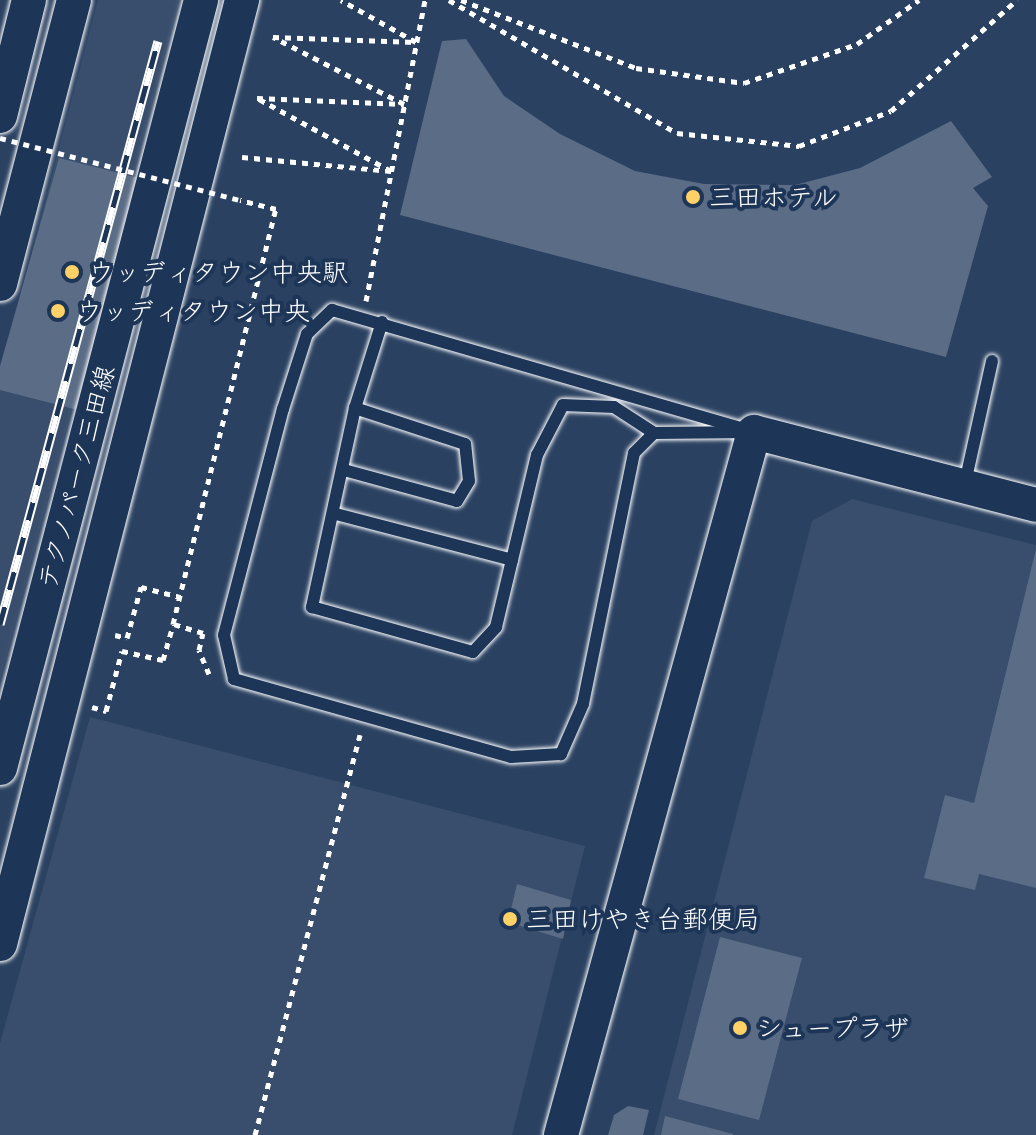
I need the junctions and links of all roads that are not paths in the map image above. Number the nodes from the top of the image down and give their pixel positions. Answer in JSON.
{"nodes":[{"id":1,"x":29,"y":0,"type":"edge"},
{"id":2,"x":74,"y":0,"type":"edge"},
{"id":3,"x":201,"y":0,"type":"edge"},
{"id":4,"x":242,"y":0,"type":"edge"},
{"id":5,"x":0,"y":116,"type":"edge"},
{"id":6,"x":0,"y":284,"type":"edge"},
{"id":7,"x":382,"y":322,"type":"junction"},
{"id":8,"x":992,"y":361,"type":"dead end"},
{"id":9,"x":355,"y":408,"type":"junction"},
{"id":10,"x":754,"y":432,"type":"junction"},
{"id":11,"x":654,"y":433,"type":"junction"},
{"id":12,"x":344,"y":470,"type":"junction"},
{"id":13,"x":964,"y":486,"type":"junction"},
{"id":14,"x":1036,"y":505,"type":"edge"},
{"id":15,"x":336,"y":514,"type":"junction"},
{"id":16,"x":512,"y":560,"type":"junction"},
{"id":17,"x":0,"y":768,"type":"edge"},
{"id":18,"x":0,"y":944,"type":"edge"},
{"id":19,"x":561,"y":1135,"type":"edge"}],
"edges":[{"from":1,"to":5,"type":"main road"},
{"from":2,"to":6,"type":"main road"},
{"from":3,"to":17,"type":"main road","name":"テクノパーク三田線"},
{"from":4,"to":18,"type":"main road"},
{"from":7,"to":9,"type":"lane"},
{"from":7,"to":10,"type":"lane"},
{"from":7,"to":11,"type":"lane"},
{"from":8,"to":13,"type":"lane"},
{"from":9,"to":12,"type":"lane"},
{"from":9,"to":12,"type":"lane"},
{"from":10,"to":11,"type":"lane"},
{"from":10,"to":13,"type":"main road"},
{"from":10,"to":19,"type":"main road"},
{"from":11,"to":16,"type":"lane"},
{"from":12,"to":15,"type":"lane"},
{"from":13,"to":14,"type":"main road"},
{"from":15,"to":16,"type":"lane"},
{"from":15,"to":16,"type":"lane"}]}
